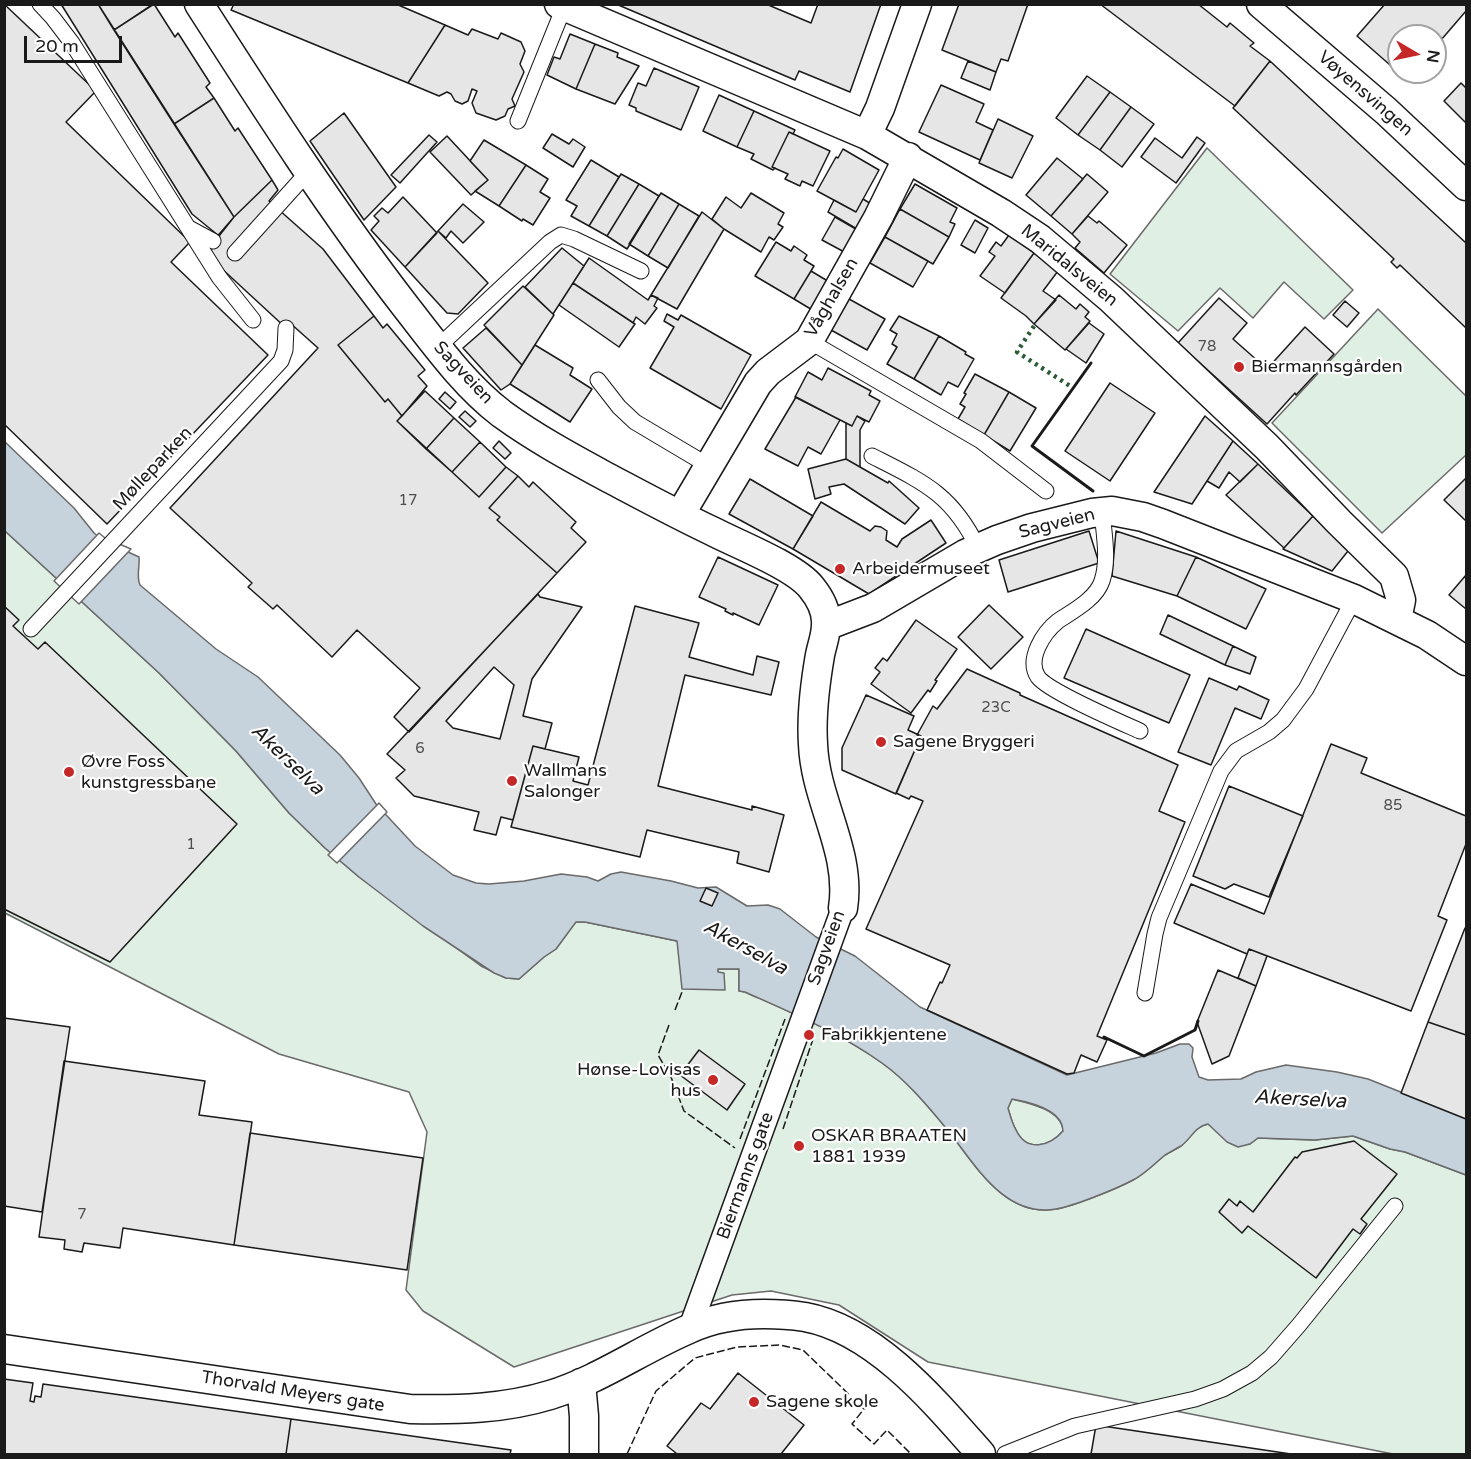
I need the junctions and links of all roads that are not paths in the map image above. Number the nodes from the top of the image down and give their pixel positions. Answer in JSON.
{"nodes":[{"id":1,"x":40,"y":4,"type":"edge"},
{"id":2,"x":199,"y":4,"type":"edge"},
{"id":3,"x":917,"y":4,"type":"edge"},
{"id":4,"x":1261,"y":4,"type":"edge"},
{"id":5,"x":561,"y":6,"type":"edge"},
{"id":6,"x":518,"y":121,"type":"dead end"},
{"id":7,"x":867,"y":135,"type":"junction"},
{"id":8,"x":908,"y":157,"type":"junction"},
{"id":9,"x":308,"y":172,"type":"junction"},
{"id":10,"x":1467,"y":186,"type":"edge"},
{"id":11,"x":189,"y":228,"type":"junction"},
{"id":12,"x":213,"y":241,"type":"dead end"},
{"id":13,"x":235,"y":253,"type":"dead end"},
{"id":14,"x":641,"y":271,"type":"dead end"},
{"id":15,"x":253,"y":320,"type":"dead end"},
{"id":16,"x":286,"y":328,"type":"dead end"},
{"id":17,"x":809,"y":341,"type":"junction"},
{"id":18,"x":438,"y":347,"type":"junction"},
{"id":19,"x":598,"y":380,"type":"dead end"},
{"id":20,"x":872,"y":456,"type":"dead end"},
{"id":21,"x":709,"y":466,"type":"junction"},
{"id":22,"x":1046,"y":491,"type":"dead end"},
{"id":23,"x":1102,"y":512,"type":"junction"},
{"id":24,"x":680,"y":515,"type":"junction"},
{"id":25,"x":978,"y":548,"type":"junction"},
{"id":26,"x":1354,"y":599,"type":"junction"},
{"id":27,"x":1397,"y":620,"type":"junction"},
{"id":28,"x":826,"y":626,"type":"junction"},
{"id":29,"x":31,"y":629,"type":"dead end"},
{"id":30,"x":1467,"y":661,"type":"edge"},
{"id":31,"x":1140,"y":731,"type":"dead end"},
{"id":32,"x":841,"y":913,"type":"joint"},
{"id":33,"x":1145,"y":993,"type":"dead end"},
{"id":34,"x":801,"y":1023,"type":"joint"},
{"id":35,"x":1395,"y":1206,"type":"dead end"},
{"id":36,"x":690,"y":1328,"type":"junction"},
{"id":37,"x":4,"y":1349,"type":"edge"},
{"id":38,"x":581,"y":1383,"type":"junction"},
{"id":39,"x":584,"y":1455,"type":"edge"},
{"id":40,"x":981,"y":1455,"type":"edge"},
{"id":41,"x":1005,"y":1455,"type":"edge"}],
"edges":[{"from":1,"to":11,"type":"lane"},
{"from":2,"to":9,"type":"street","name":"Sagveien"},
{"from":3,"to":7,"type":"street"},
{"from":4,"to":10,"type":"street","name":"Vøyensvingen"},
{"from":5,"to":6,"type":"lane"},
{"from":5,"to":7,"type":"street","name":"Maridalsveien"},
{"from":7,"to":8,"type":"street","name":"Maridalsveien"},
{"from":8,"to":17,"type":"street","name":"Våghalsen"},
{"from":8,"to":27,"type":"street","name":"Maridalsveien"},
{"from":9,"to":13,"type":"lane"},
{"from":9,"to":18,"type":"street","name":"Sagveien"},
{"from":11,"to":12,"type":"lane"},
{"from":11,"to":15,"type":"lane"},
{"from":14,"to":18,"type":"lane"},
{"from":16,"to":29,"type":"lane","name":"Mølleparken"},
{"from":17,"to":21,"type":"street","name":"Våghalsen"},
{"from":17,"to":22,"type":"lane"},
{"from":18,"to":24,"type":"street","name":"Sagveien"},
{"from":19,"to":21,"type":"lane"},
{"from":20,"to":25,"type":"lane"},
{"from":21,"to":24,"type":"street","name":"Våghalsen"},
{"from":23,"to":25,"type":"street","name":"Sagveien"},
{"from":23,"to":26,"type":"street","name":"Sagveien"},
{"from":23,"to":31,"type":"lane"},
{"from":24,"to":28,"type":"street","name":"Sagveien"},
{"from":25,"to":28,"type":"street","name":"Sagveien"},
{"from":26,"to":27,"type":"street","name":"Sagveien"},
{"from":26,"to":33,"type":"lane"},
{"from":27,"to":30,"type":"street"},
{"from":28,"to":32,"type":"street","name":"Sagveien"},
{"from":32,"to":34,"type":"street","name":"Sagveien"},
{"from":34,"to":36,"type":"street","name":"Biermanns gate"},
{"from":35,"to":41,"type":"lane"},
{"from":36,"to":38,"type":"street","name":"Thorvald Meyers gate"},
{"from":36,"to":40,"type":"street","name":"Thorvald Meyers gate"},
{"from":37,"to":38,"type":"street","name":"Thorvald Meyers gate"},
{"from":38,"to":39,"type":"street"}]}
